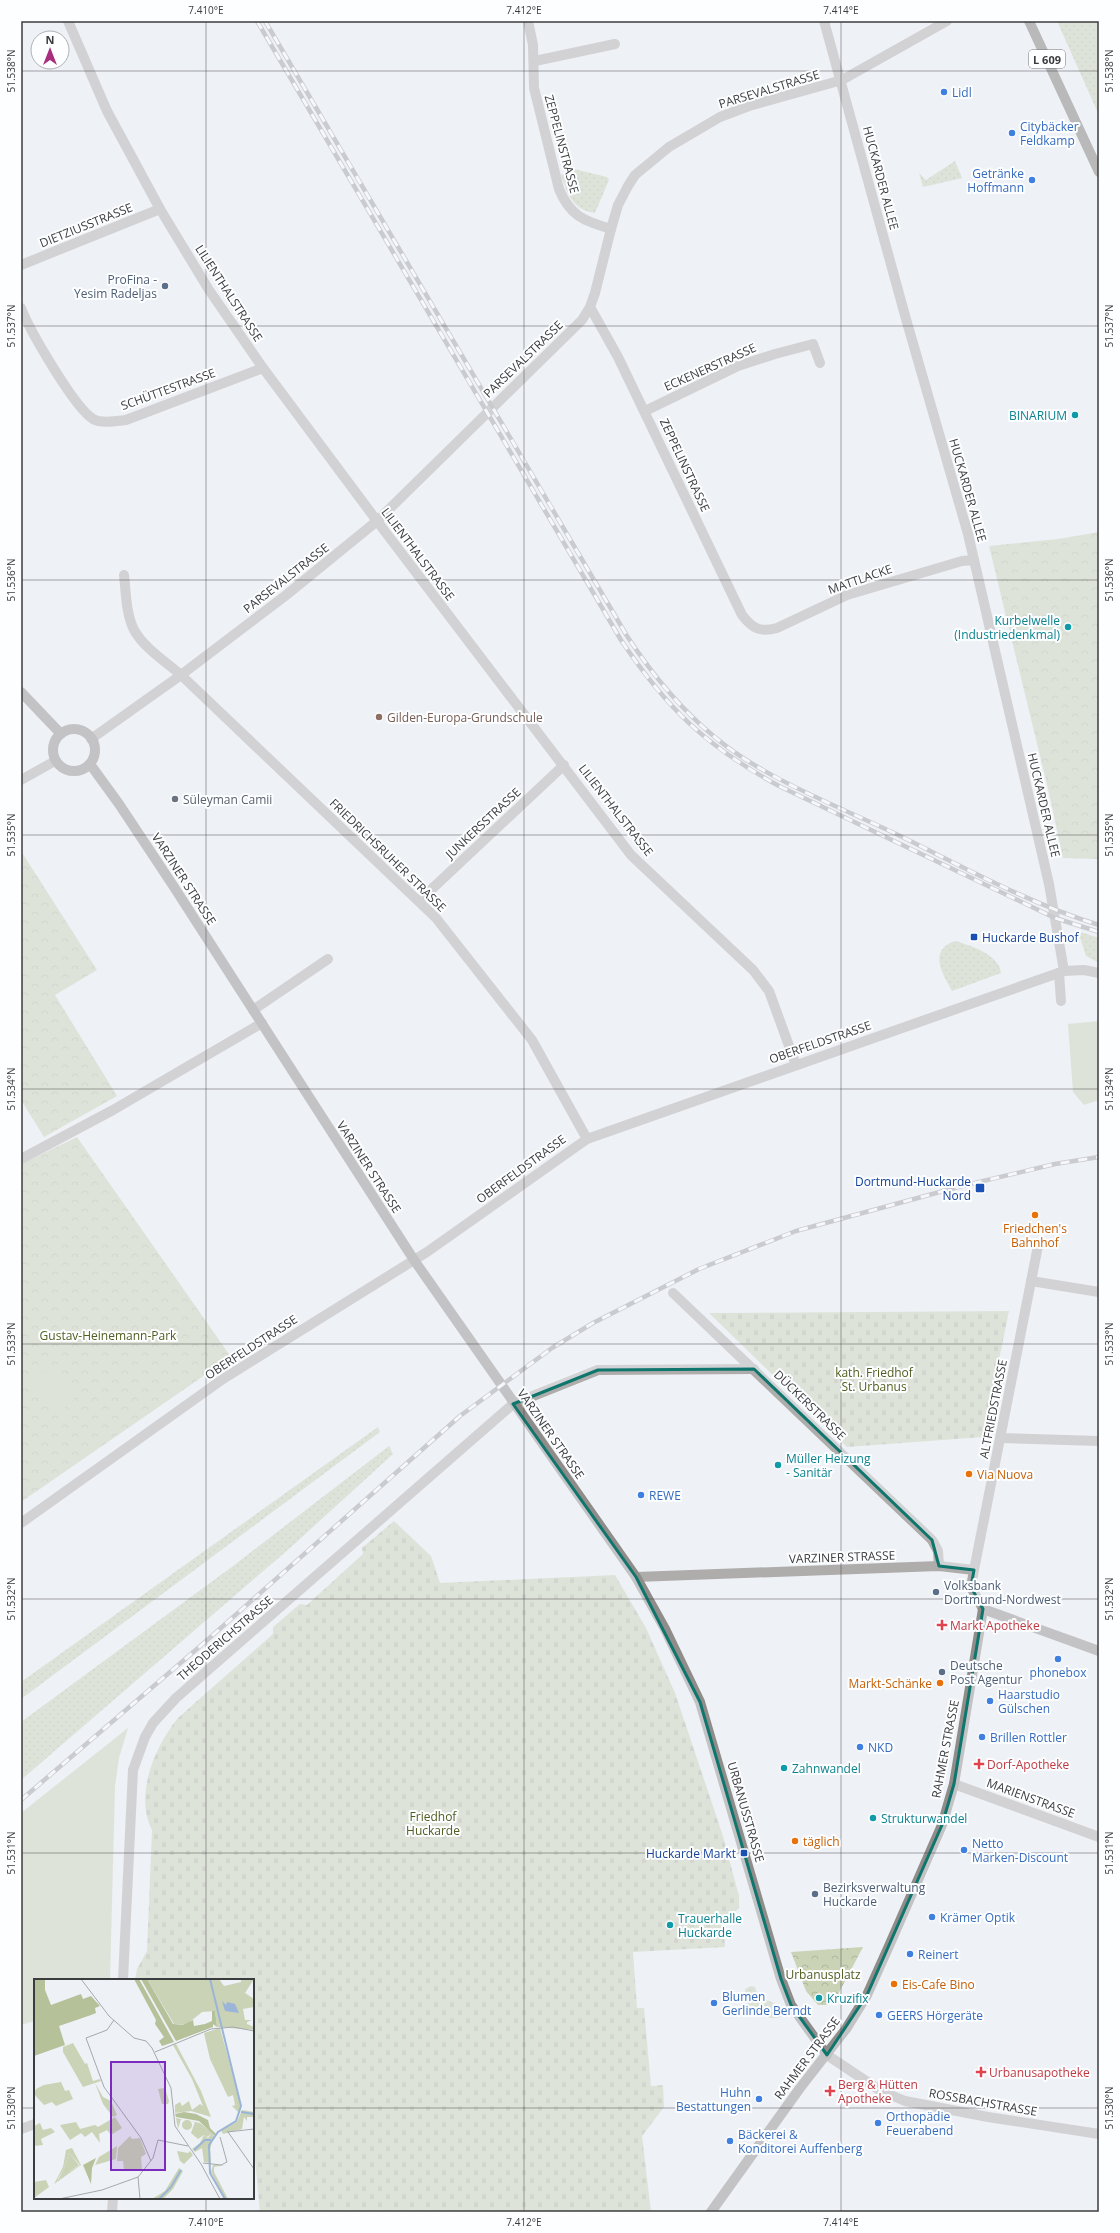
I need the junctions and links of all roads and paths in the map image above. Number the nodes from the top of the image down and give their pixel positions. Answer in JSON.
{"nodes":[{"id":1,"x":68,"y":21,"type":"edge"},
{"id":2,"x":528,"y":21,"type":"edge"},
{"id":3,"x":824,"y":21,"type":"edge"},
{"id":4,"x":947,"y":21,"type":"edge"},
{"id":5,"x":1029,"y":21,"type":"edge"},
{"id":6,"x":615,"y":44,"type":"dead end"},
{"id":7,"x":535,"y":61,"type":"junction"},
{"id":8,"x":842,"y":80,"type":"junction"},
{"id":9,"x":1099,"y":172,"type":"edge"},
{"id":10,"x":160,"y":209,"type":"junction"},
{"id":11,"x":611,"y":229,"type":"junction"},
{"id":12,"x":21,"y":265,"type":"edge"},
{"id":13,"x":590,"y":307,"type":"junction"},
{"id":14,"x":21,"y":308,"type":"edge"},
{"id":15,"x":820,"y":363,"type":"dead end"},
{"id":16,"x":263,"y":368,"type":"junction"},
{"id":17,"x":645,"y":411,"type":"junction"},
{"id":18,"x":377,"y":521,"type":"junction"},
{"id":19,"x":974,"y":560,"type":"junction"},
{"id":20,"x":124,"y":575,"type":"dead end"},
{"id":21,"x":759,"y":630,"type":"joint"},
{"id":22,"x":181,"y":675,"type":"junction"},
{"id":23,"x":21,"y":692,"type":"edge"},
{"id":24,"x":61,"y":734,"type":"junction"},
{"id":25,"x":91,"y":739,"type":"junction"},
{"id":26,"x":56,"y":761,"type":"junction"},
{"id":27,"x":90,"y":764,"type":"junction"},
{"id":28,"x":564,"y":765,"type":"junction"},
{"id":29,"x":21,"y":780,"type":"edge"},
{"id":30,"x":419,"y":901,"type":"junction"},
{"id":31,"x":328,"y":959,"type":"dead end"},
{"id":32,"x":1062,"y":972,"type":"junction"},
{"id":33,"x":1099,"y":973,"type":"edge"},
{"id":34,"x":1061,"y":1001,"type":"dead end"},
{"id":35,"x":254,"y":1010,"type":"junction"},
{"id":36,"x":262,"y":1023,"type":"junction"},
{"id":37,"x":796,"y":1065,"type":"junction"},
{"id":38,"x":587,"y":1139,"type":"junction"},
{"id":39,"x":21,"y":1159,"type":"edge"},
{"id":40,"x":1038,"y":1246,"type":"dead end"},
{"id":41,"x":414,"y":1260,"type":"junction"},
{"id":42,"x":1031,"y":1281,"type":"junction"},
{"id":43,"x":1099,"y":1292,"type":"edge"},
{"id":44,"x":673,"y":1293,"type":"dead end"},
{"id":45,"x":754,"y":1369,"type":"junction"},
{"id":46,"x":513,"y":1404,"type":"junction"},
{"id":47,"x":1001,"y":1438,"type":"junction"},
{"id":48,"x":1099,"y":1442,"type":"edge"},
{"id":49,"x":21,"y":1523,"type":"edge"},
{"id":50,"x":939,"y":1566,"type":"junction"},
{"id":51,"x":974,"y":1570,"type":"junction"},
{"id":52,"x":636,"y":1577,"type":"junction"},
{"id":53,"x":984,"y":1609,"type":"junction"},
{"id":54,"x":1099,"y":1651,"type":"edge"},
{"id":55,"x":954,"y":1784,"type":"junction"},
{"id":56,"x":1099,"y":1837,"type":"edge"},
{"id":57,"x":123,"y":1979,"type":"edge"},
{"id":58,"x":827,"y":2054,"type":"junction"},
{"id":59,"x":34,"y":2124,"type":"edge"},
{"id":60,"x":21,"y":2129,"type":"edge"},
{"id":61,"x":1099,"y":2134,"type":"edge"},
{"id":62,"x":113,"y":2199,"type":"edge"},
{"id":63,"x":112,"y":2212,"type":"edge"},
{"id":64,"x":711,"y":2212,"type":"edge"}],
"edges":[{"from":1,"to":10,"type":"street","name":"LILIENTHALSTRASSE"},
{"from":2,"to":7,"type":"street","name":"ZEPPELINSTRASSE"},
{"from":3,"to":8,"type":"street","name":"HUCKARDER ALLEE"},
{"from":4,"to":8,"type":"street","name":"PARSEVALSTRASSE"},
{"from":5,"to":9,"type":"main road","number":"L 609"},
{"from":6,"to":7,"type":"street"},
{"from":7,"to":11,"type":"street","name":"ZEPPELINSTRASSE"},
{"from":8,"to":11,"type":"street","name":"PARSEVALSTRASSE"},
{"from":8,"to":19,"type":"street","name":"HUCKARDER ALLEE"},
{"from":10,"to":12,"type":"street","name":"DIETZIUSSTRASSE"},
{"from":10,"to":16,"type":"street","name":"LILIENTHALSTRASSE"},
{"from":11,"to":13,"type":"street","name":"PARSEVALSTRASSE"},
{"from":13,"to":17,"type":"street","name":"ZEPPELINSTRASSE"},
{"from":13,"to":18,"type":"street","name":"PARSEVALSTRASSE"},
{"from":14,"to":16,"type":"street","name":"SCHÜTTESTRASSE"},
{"from":15,"to":17,"type":"street","name":"ECKENERSTRASSE"},
{"from":16,"to":18,"type":"street","name":"LILIENTHALSTRASSE"},
{"from":17,"to":21,"type":"street","name":"ZEPPELINSTRASSE"},
{"from":18,"to":22,"type":"street","name":"PARSEVALSTRASSE"},
{"from":18,"to":28,"type":"street","name":"LILIENTHALSTRASSE"},
{"from":19,"to":21,"type":"street","name":"MATTLACKE"},
{"from":19,"to":32,"type":"street","name":"HUCKARDER ALLEE"},
{"from":20,"to":22,"type":"street","name":"FRIEDRICHSRUHER STRASSE"},
{"from":22,"to":25,"type":"street","name":"PARSEVALSTRASSE"},
{"from":22,"to":30,"type":"street","name":"FRIEDRICHSRUHER STRASSE"},
{"from":23,"to":24,"type":"street"},
{"from":24,"to":25,"type":"street"},
{"from":24,"to":26,"type":"street"},
{"from":25,"to":27,"type":"street"},
{"from":26,"to":27,"type":"street"},
{"from":26,"to":29,"type":"street"},
{"from":27,"to":35,"type":"street","name":"VARZINER STRASSE"},
{"from":28,"to":30,"type":"street","name":"JUNKERSSTRASSE"},
{"from":28,"to":37,"type":"street","name":"LILIENTHALSTRASSE"},
{"from":30,"to":38,"type":"street","name":"FRIEDRICHSRUHER STRASSE"},
{"from":31,"to":35,"type":"street"},
{"from":32,"to":33,"type":"street","name":"OBERFELDSTRASSE"},
{"from":32,"to":34,"type":"street","name":"HUCKARDER ALLEE"},
{"from":32,"to":37,"type":"street","name":"OBERFELDSTRASSE"},
{"from":35,"to":36,"type":"street","name":"VARZINER STRASSE"},
{"from":36,"to":39,"type":"street"},
{"from":36,"to":41,"type":"street","name":"VARZINER STRASSE"},
{"from":37,"to":38,"type":"street","name":"OBERFELDSTRASSE"},
{"from":38,"to":41,"type":"street","name":"OBERFELDSTRASSE"},
{"from":40,"to":42,"type":"street","name":"ALTFRIEDSTRASSE"},
{"from":41,"to":46,"type":"street","name":"VARZINER STRASSE"},
{"from":41,"to":49,"type":"street","name":"OBERFELDSTRASSE"},
{"from":42,"to":43,"type":"street"},
{"from":42,"to":47,"type":"street","name":"ALTFRIEDSTRASSE"},
{"from":44,"to":45,"type":"street","name":"DÜCKERSTRASSE"},
{"from":45,"to":46,"type":"street"},
{"from":45,"to":50,"type":"street","name":"DÜCKERSTRASSE"},
{"from":46,"to":52,"type":"street","name":"VARZINER STRASSE"},
{"from":46,"to":57,"type":"street","name":"THEODERICHSTRASSE"},
{"from":47,"to":48,"type":"street"},
{"from":47,"to":51,"type":"street","name":"ALTFRIEDSTRASSE"},
{"from":50,"to":51,"type":"street","name":"VARZINER STRASSE"},
{"from":50,"to":52,"type":"street","name":"VARZINER STRASSE"},
{"from":51,"to":53,"type":"street","name":"ALTFRIEDSTRASSE"},
{"from":52,"to":58,"type":"street","name":"URBANUSSTRASSE"},
{"from":53,"to":54,"type":"street"},
{"from":53,"to":55,"type":"street","name":"RAHMER STRASSE"},
{"from":55,"to":56,"type":"street","name":"MARIENSTRASSE"},
{"from":55,"to":58,"type":"street","name":"RAHMER STRASSE"},
{"from":58,"to":61,"type":"street","name":"ROSSBACHSTRASSE"},
{"from":58,"to":64,"type":"street","name":"RAHMER STRASSE"},
{"from":59,"to":60,"type":"street"},
{"from":62,"to":63,"type":"street"}]}
